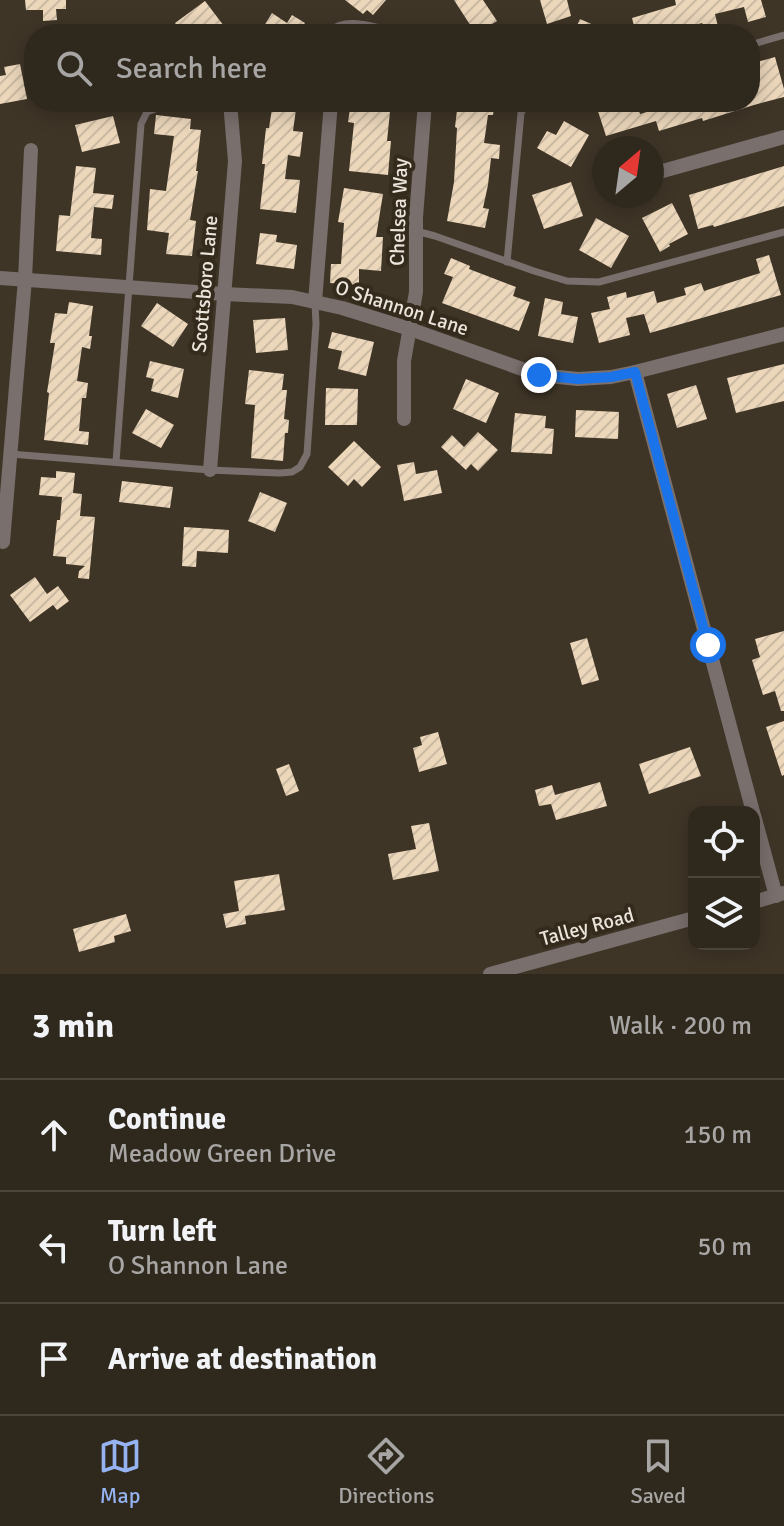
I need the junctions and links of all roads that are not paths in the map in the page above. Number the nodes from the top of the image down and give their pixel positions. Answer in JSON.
{"nodes":[{"id":1,"x":784,"y":35,"type":"edge"},
{"id":2,"x":760,"y":42,"type":"edge"},
{"id":3,"x":147,"y":112,"type":"edge"},
{"id":4,"x":231,"y":112,"type":"edge"},
{"id":5,"x":330,"y":112,"type":"edge"},
{"id":6,"x":424,"y":112,"type":"edge"},
{"id":7,"x":522,"y":112,"type":"edge"},
{"id":8,"x":784,"y":137,"type":"edge"},
{"id":9,"x":31,"y":150,"type":"dead end"},
{"id":10,"x":664,"y":171,"type":"edge"},
{"id":11,"x":416,"y":231,"type":"junction"},
{"id":12,"x":784,"y":232,"type":"edge"},
{"id":13,"x":507,"y":262,"type":"junction"},
{"id":14,"x":0,"y":278,"type":"edge"},
{"id":15,"x":25,"y":279,"type":"junction"},
{"id":16,"x":130,"y":287,"type":"junction"},
{"id":17,"x":224,"y":294,"type":"junction"},
{"id":18,"x":315,"y":302,"type":"junction"},
{"id":19,"x":410,"y":329,"type":"junction"},
{"id":20,"x":784,"y":334,"type":"edge"},
{"id":21,"x":635,"y":372,"type":"junction"},
{"id":22,"x":404,"y":419,"type":"dead end"},
{"id":23,"x":10,"y":454,"type":"junction"},
{"id":24,"x":116,"y":462,"type":"junction"},
{"id":25,"x":210,"y":470,"type":"junction"},
{"id":26,"x":3,"y":542,"type":"dead end"},
{"id":27,"x":752,"y":806,"type":"edge"},
{"id":28,"x":760,"y":833,"type":"edge"},
{"id":29,"x":780,"y":895,"type":"edge"},
{"id":30,"x":760,"y":900,"type":"edge"},
{"id":31,"x":688,"y":920,"type":"edge"},
{"id":32,"x":490,"y":974,"type":"edge"}],
"edges":[{"from":1,"to":2,"type":"lane"},
{"from":3,"to":16,"type":"lane"},
{"from":4,"to":17,"type":"street","name":"Scottsboro Lane"},
{"from":5,"to":18,"type":"street"},
{"from":6,"to":11,"type":"street","name":"Chelsea Way"},
{"from":7,"to":13,"type":"lane"},
{"from":8,"to":10,"type":"street"},
{"from":9,"to":15,"type":"street"},
{"from":11,"to":13,"type":"lane"},
{"from":11,"to":19,"type":"street","name":"Chelsea Way"},
{"from":12,"to":13,"type":"lane"},
{"from":14,"to":15,"type":"street","name":"O Shannon Lane"},
{"from":15,"to":16,"type":"street","name":"O Shannon Lane"},
{"from":15,"to":23,"type":"street"},
{"from":16,"to":17,"type":"street","name":"O Shannon Lane"},
{"from":16,"to":24,"type":"lane"},
{"from":17,"to":18,"type":"street","name":"O Shannon Lane"},
{"from":17,"to":25,"type":"street","name":"Scottsboro Lane"},
{"from":18,"to":19,"type":"street","name":"O Shannon Lane"},
{"from":18,"to":25,"type":"lane"},
{"from":19,"to":21,"type":"street","name":"O Shannon Lane"},
{"from":19,"to":22,"type":"street","name":"Chelsea Way"},
{"from":20,"to":21,"type":"street","name":"O Shannon Lane"},
{"from":21,"to":27,"type":"street"},
{"from":23,"to":24,"type":"lane"},
{"from":23,"to":26,"type":"street"},
{"from":24,"to":25,"type":"lane"},
{"from":28,"to":29,"type":"street"},
{"from":29,"to":30,"type":"street"},
{"from":31,"to":32,"type":"street","name":"Talley Road"}]}
